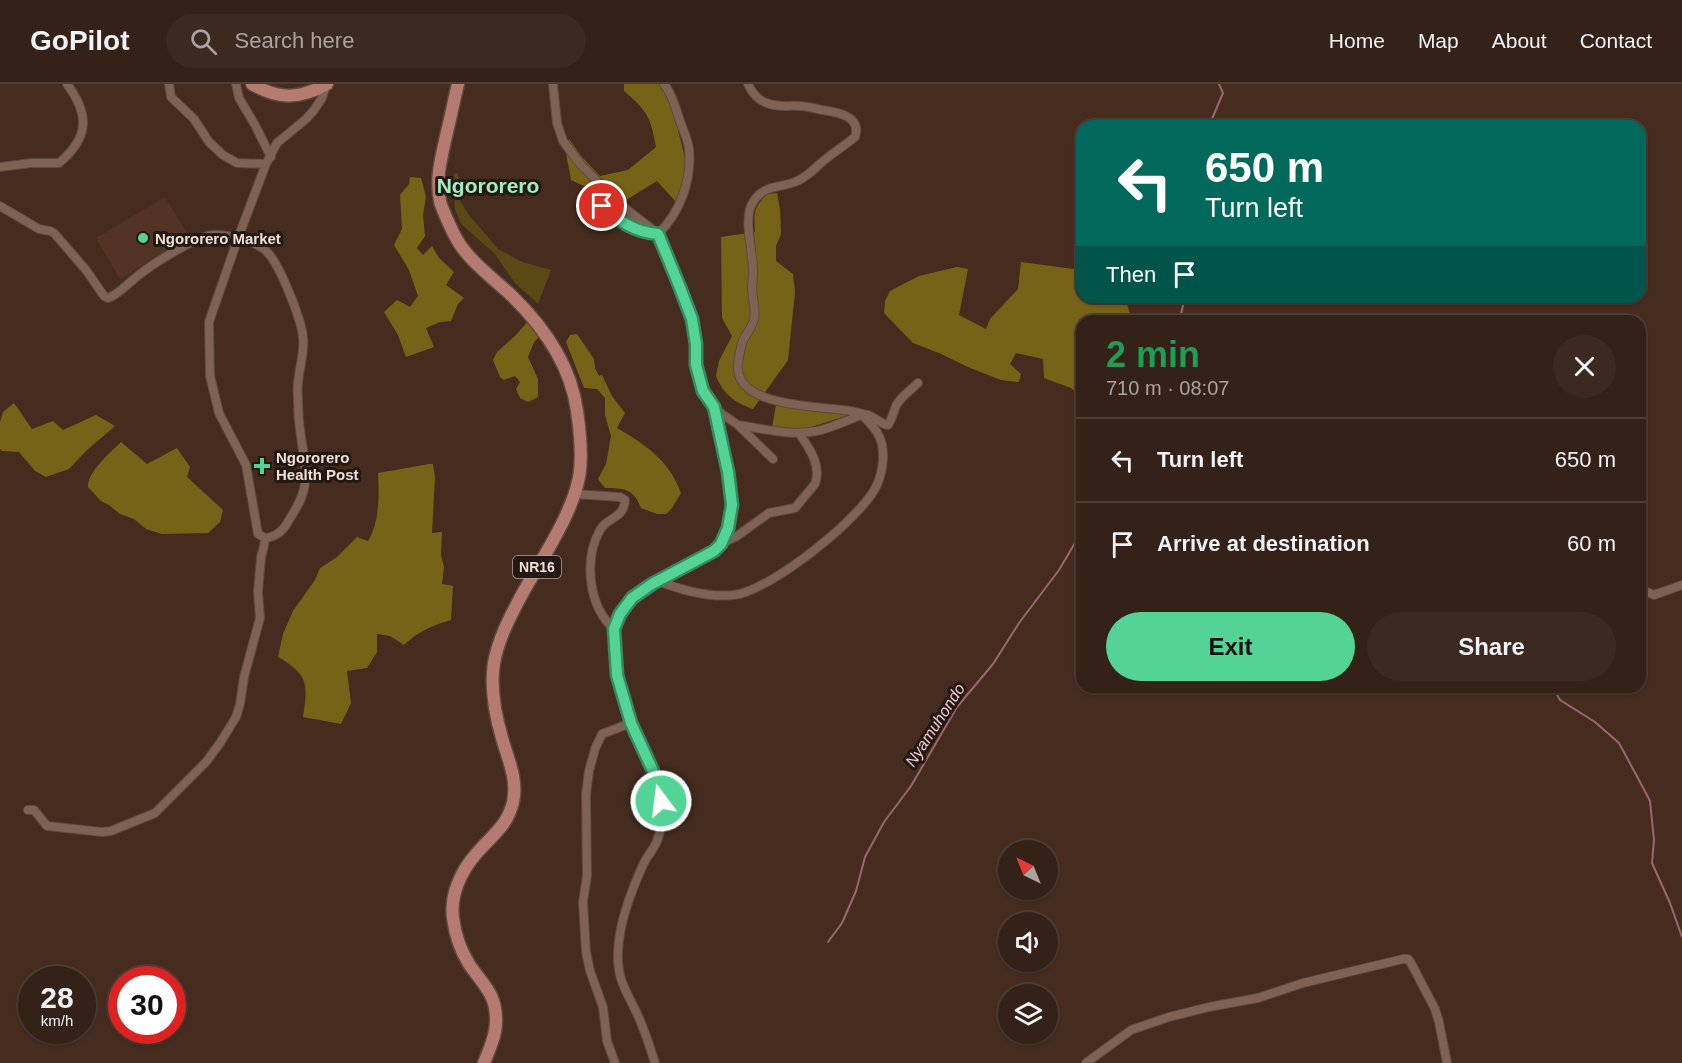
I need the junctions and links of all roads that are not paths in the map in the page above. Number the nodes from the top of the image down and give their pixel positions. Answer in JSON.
{"nodes":[{"id":1,"x":67,"y":84,"type":"edge"},
{"id":2,"x":169,"y":84,"type":"edge"},
{"id":3,"x":236,"y":84,"type":"edge"},
{"id":4,"x":252,"y":84,"type":"edge"},
{"id":5,"x":327,"y":84,"type":"edge"},
{"id":6,"x":458,"y":84,"type":"edge"},
{"id":7,"x":664,"y":84,"type":"edge"},
{"id":8,"x":748,"y":84,"type":"edge"},
{"id":9,"x":552,"y":87,"type":"edge"},
{"id":10,"x":268,"y":161,"type":"junction"},
{"id":11,"x":0,"y":167,"type":"edge"},
{"id":12,"x":591,"y":200,"type":"dead end"},
{"id":13,"x":0,"y":206,"type":"edge"},
{"id":14,"x":658,"y":234,"type":"junction"},
{"id":15,"x":238,"y":238,"type":"junction"},
{"id":16,"x":918,"y":383,"type":"dead end"},
{"id":17,"x":714,"y":407,"type":"junction"},
{"id":18,"x":861,"y":415,"type":"junction"},
{"id":19,"x":738,"y":425,"type":"junction"},
{"id":20,"x":799,"y":433,"type":"junction"},
{"id":21,"x":772,"y":459,"type":"dead end"},
{"id":22,"x":575,"y":494,"type":"junction"},
{"id":23,"x":265,"y":538,"type":"junction"},
{"id":24,"x":721,"y":544,"type":"junction"},
{"id":25,"x":658,"y":581,"type":"junction"},
{"id":26,"x":1682,"y":585,"type":"edge"},
{"id":27,"x":1646,"y":592,"type":"edge"},
{"id":28,"x":614,"y":629,"type":"junction"},
{"id":29,"x":631,"y":723,"type":"junction"},
{"id":30,"x":28,"y":810,"type":"dead end"},
{"id":31,"x":484,"y":1063,"type":"edge"},
{"id":32,"x":615,"y":1063,"type":"edge"},
{"id":33,"x":656,"y":1063,"type":"edge"},
{"id":34,"x":1086,"y":1063,"type":"edge"},
{"id":35,"x":1447,"y":1063,"type":"edge"}],
"edges":[{"from":1,"to":11,"type":"street"},
{"from":2,"to":10,"type":"street"},
{"from":3,"to":10,"type":"street"},
{"from":4,"to":5,"type":"main road"},
{"from":5,"to":10,"type":"street"},
{"from":6,"to":22,"type":"main road","number":"NR16"},
{"from":7,"to":14,"type":"street"},
{"from":8,"to":18,"type":"street"},
{"from":9,"to":14,"type":"street"},
{"from":10,"to":15,"type":"street"},
{"from":12,"to":14,"type":"street"},
{"from":13,"to":15,"type":"street"},
{"from":14,"to":17,"type":"street"},
{"from":15,"to":23,"type":"street"},
{"from":15,"to":23,"type":"street"},
{"from":16,"to":18,"type":"street"},
{"from":17,"to":19,"type":"street"},
{"from":17,"to":24,"type":"street"},
{"from":18,"to":20,"type":"street"},
{"from":18,"to":25,"type":"street"},
{"from":19,"to":20,"type":"street"},
{"from":19,"to":21,"type":"street"},
{"from":20,"to":24,"type":"street"},
{"from":22,"to":28,"type":"street"},
{"from":22,"to":31,"type":"main road","number":"NR16"},
{"from":23,"to":30,"type":"street"},
{"from":24,"to":25,"type":"street"},
{"from":25,"to":28,"type":"street"},
{"from":26,"to":27,"type":"street"},
{"from":28,"to":29,"type":"street"},
{"from":29,"to":32,"type":"street"},
{"from":29,"to":33,"type":"street"},
{"from":34,"to":35,"type":"street"}]}
